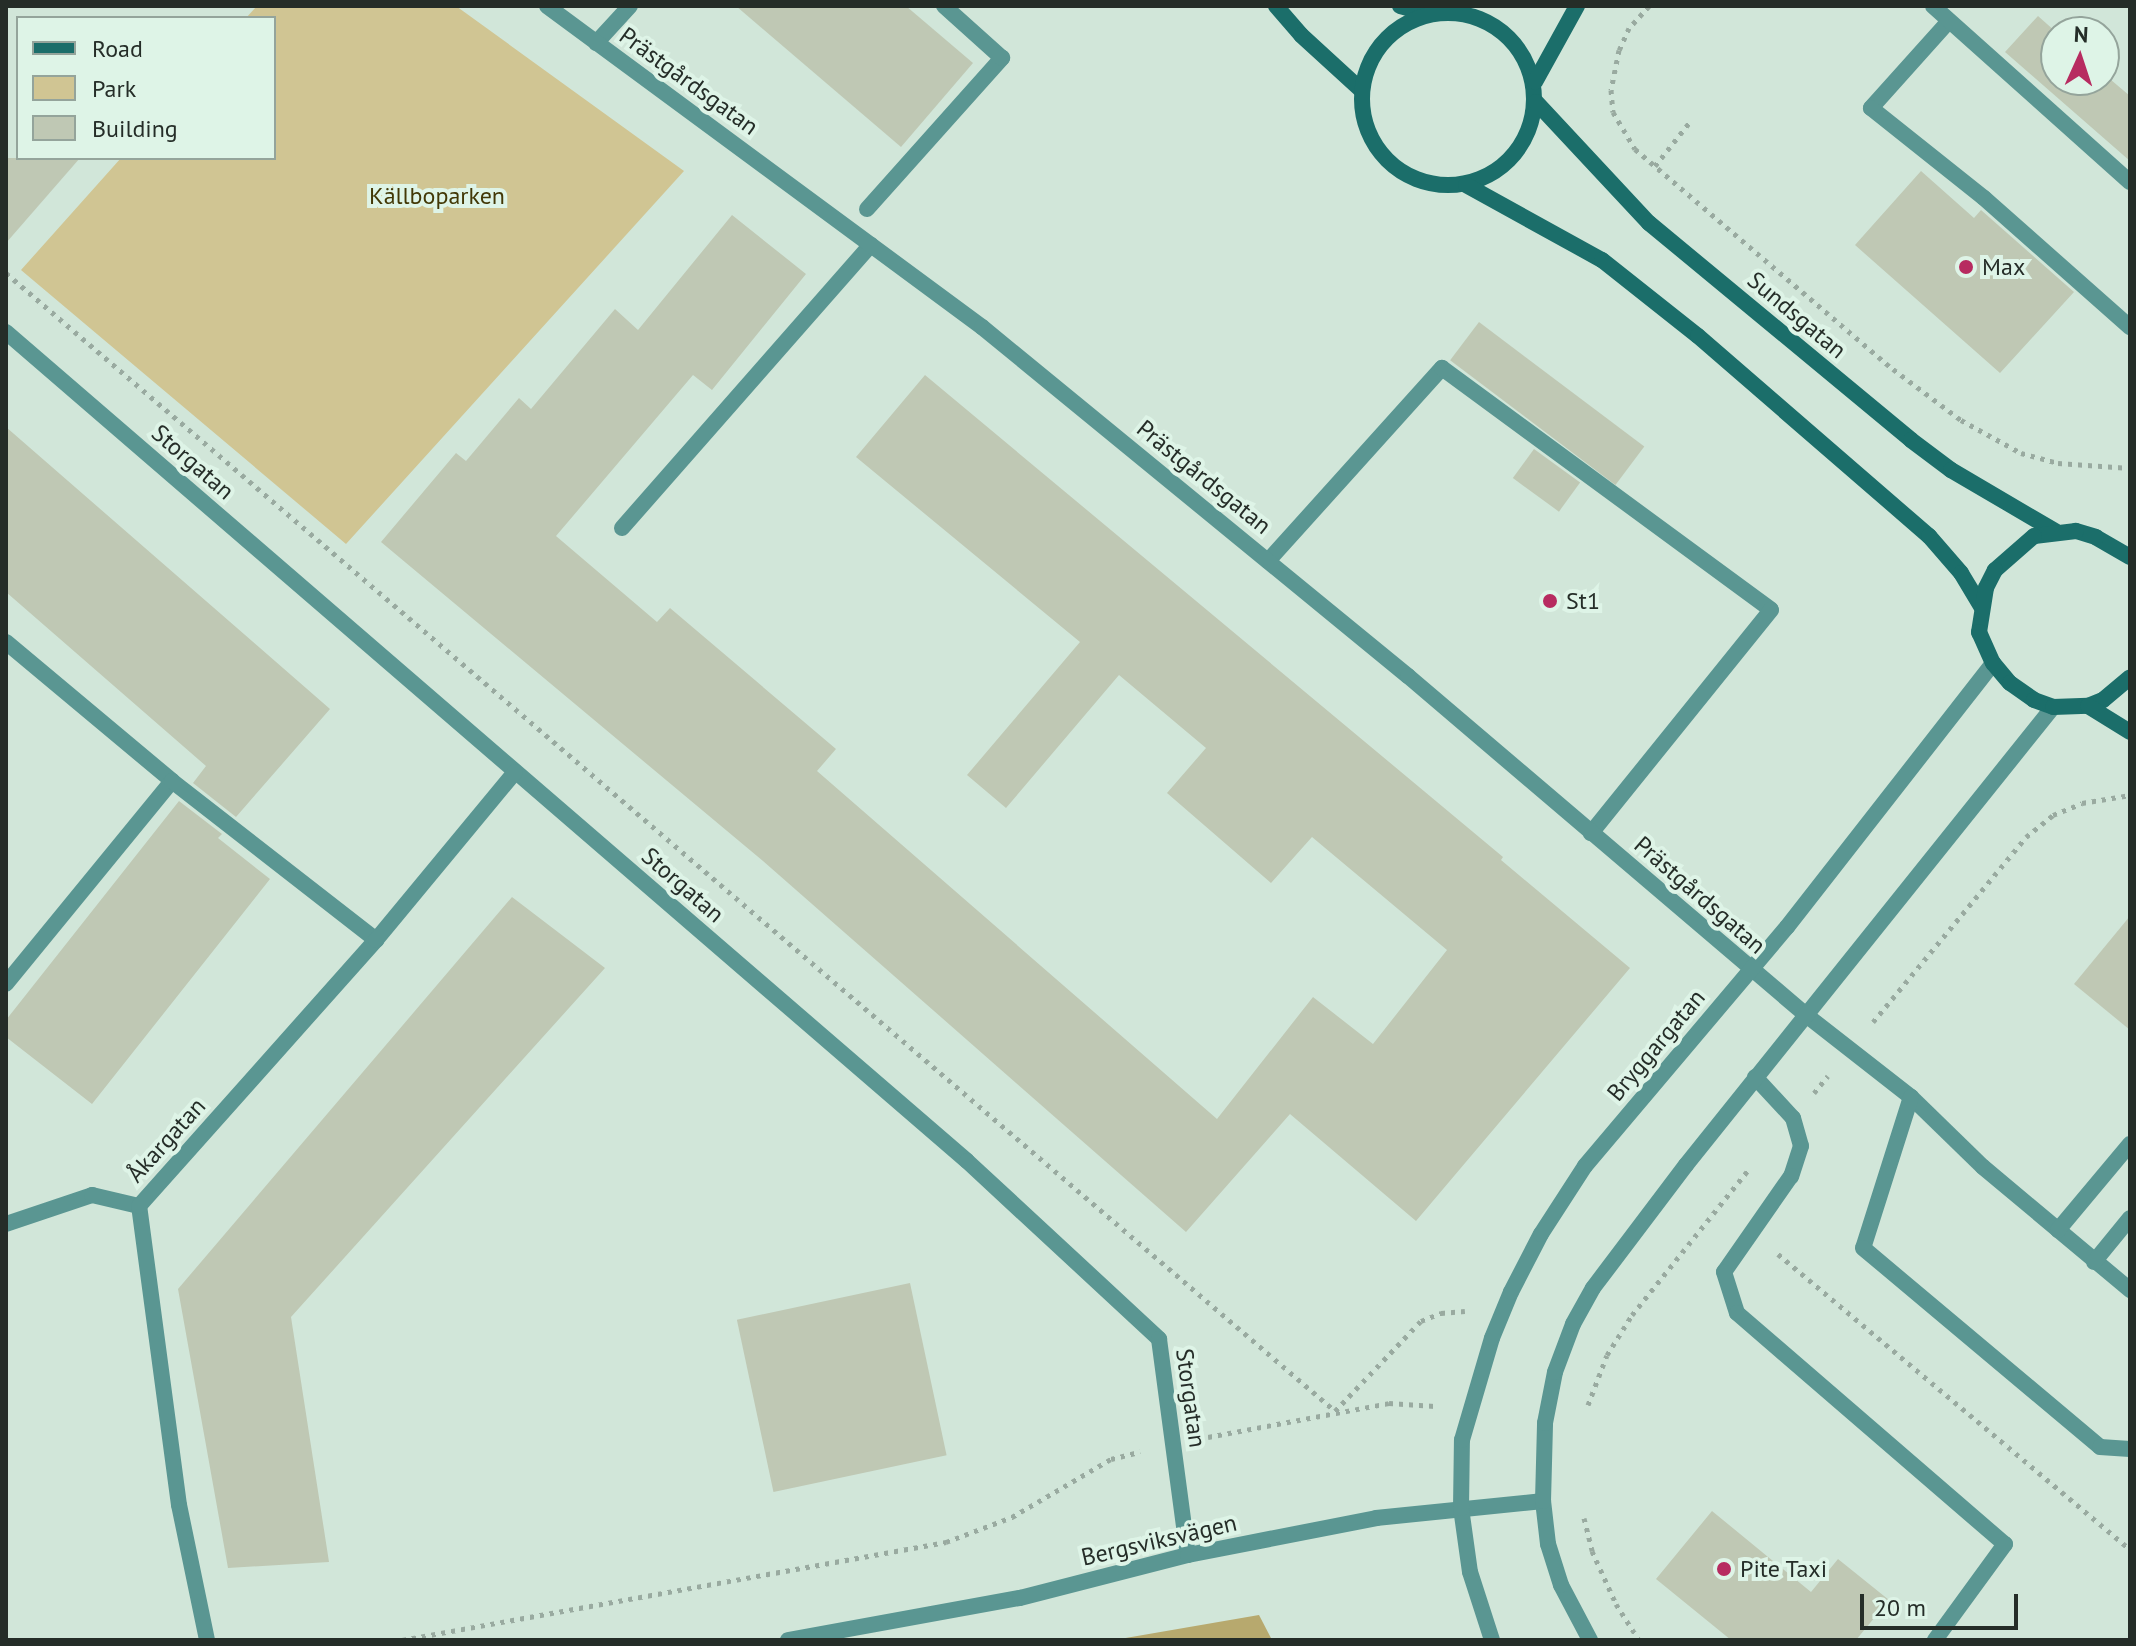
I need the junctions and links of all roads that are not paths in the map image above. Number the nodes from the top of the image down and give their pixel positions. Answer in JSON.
{"nodes":[{"id":1,"x":547,"y":6,"type":"edge"},
{"id":2,"x":630,"y":6,"type":"edge"},
{"id":3,"x":944,"y":6,"type":"edge"},
{"id":4,"x":1276,"y":6,"type":"edge"},
{"id":5,"x":1400,"y":6,"type":"edge"},
{"id":6,"x":1577,"y":6,"type":"edge"},
{"id":7,"x":1933,"y":6,"type":"edge"},
{"id":8,"x":1459,"y":10,"type":"edge"},
{"id":9,"x":1430,"y":14,"type":"junction"},
{"id":10,"x":1949,"y":21,"type":"junction"},
{"id":11,"x":596,"y":43,"type":"junction"},
{"id":12,"x":1535,"y":82,"type":"junction"},
{"id":13,"x":1361,"y":90,"type":"junction"},
{"id":14,"x":1536,"y":102,"type":"junction"},
{"id":15,"x":2130,"y":182,"type":"edge"},
{"id":16,"x":1466,"y":185,"type":"junction"},
{"id":17,"x":867,"y":209,"type":"dead end"},
{"id":18,"x":871,"y":245,"type":"junction"},
{"id":19,"x":2130,"y":327,"type":"edge"},
{"id":20,"x":6,"y":332,"type":"edge"},
{"id":21,"x":622,"y":528,"type":"dead end"},
{"id":22,"x":2055,"y":531,"type":"junction"},
{"id":23,"x":2130,"y":557,"type":"edge"},
{"id":24,"x":1268,"y":561,"type":"junction"},
{"id":25,"x":1981,"y":606,"type":"junction"},
{"id":26,"x":6,"y":642,"type":"edge"},
{"id":27,"x":1993,"y":663,"type":"junction"},
{"id":28,"x":2130,"y":677,"type":"edge"},
{"id":29,"x":2088,"y":706,"type":"junction"},
{"id":30,"x":2053,"y":707,"type":"junction"},
{"id":31,"x":2130,"y":732,"type":"edge"},
{"id":32,"x":515,"y":772,"type":"junction"},
{"id":33,"x":172,"y":781,"type":"junction"},
{"id":34,"x":1591,"y":833,"type":"junction"},
{"id":35,"x":376,"y":940,"type":"junction"},
{"id":36,"x":1751,"y":970,"type":"junction"},
{"id":37,"x":6,"y":984,"type":"edge"},
{"id":38,"x":1806,"y":1015,"type":"junction"},
{"id":39,"x":1755,"y":1077,"type":"junction"},
{"id":40,"x":1911,"y":1097,"type":"junction"},
{"id":41,"x":2130,"y":1144,"type":"edge"},
{"id":42,"x":139,"y":1206,"type":"junction"},
{"id":43,"x":2130,"y":1218,"type":"edge"},
{"id":44,"x":6,"y":1224,"type":"edge"},
{"id":45,"x":2058,"y":1230,"type":"junction"},
{"id":46,"x":2094,"y":1262,"type":"junction"},
{"id":47,"x":2130,"y":1290,"type":"edge"},
{"id":48,"x":2130,"y":1449,"type":"edge"},
{"id":49,"x":1543,"y":1501,"type":"junction"},
{"id":50,"x":1461,"y":1508,"type":"junction"},
{"id":51,"x":1188,"y":1555,"type":"junction"},
{"id":52,"x":207,"y":1640,"type":"edge"},
{"id":53,"x":788,"y":1640,"type":"edge"},
{"id":54,"x":1492,"y":1640,"type":"edge"},
{"id":55,"x":1590,"y":1640,"type":"edge"},
{"id":56,"x":1935,"y":1640,"type":"edge"}],
"edges":[{"from":1,"to":11,"type":"street","name":"Prästgårdsgatan"},
{"from":2,"to":11,"type":"street"},
{"from":3,"to":17,"type":"street"},
{"from":4,"to":13,"type":"main road"},
{"from":5,"to":9,"type":"main road"},
{"from":6,"to":12,"type":"main road"},
{"from":7,"to":10,"type":"street"},
{"from":8,"to":9,"type":"main road"},
{"from":8,"to":12,"type":"main road"},
{"from":9,"to":13,"type":"main road"},
{"from":10,"to":15,"type":"street"},
{"from":10,"to":19,"type":"street"},
{"from":11,"to":18,"type":"street","name":"Prästgårdsgatan"},
{"from":12,"to":14,"type":"main road"},
{"from":13,"to":16,"type":"main road"},
{"from":14,"to":16,"type":"main road"},
{"from":14,"to":22,"type":"main road","name":"Sundsgatan"},
{"from":16,"to":25,"type":"main road"},
{"from":18,"to":21,"type":"street"},
{"from":18,"to":24,"type":"street","name":"Prästgårdsgatan"},
{"from":20,"to":32,"type":"street","name":"Storgatan"},
{"from":22,"to":23,"type":"main road","name":"Sundsgatan"},
{"from":22,"to":25,"type":"main road"},
{"from":24,"to":34,"type":"street","name":"Prästgårdsgatan"},
{"from":24,"to":34,"type":"street"},
{"from":25,"to":27,"type":"main road"},
{"from":26,"to":33,"type":"street"},
{"from":27,"to":30,"type":"main road"},
{"from":27,"to":36,"type":"street","name":"Bryggargatan"},
{"from":28,"to":29,"type":"main road"},
{"from":29,"to":30,"type":"main road"},
{"from":29,"to":31,"type":"main road"},
{"from":30,"to":38,"type":"street"},
{"from":32,"to":35,"type":"street","name":"Åkargatan"},
{"from":32,"to":51,"type":"street","name":"Storgatan"},
{"from":33,"to":35,"type":"street"},
{"from":33,"to":37,"type":"street"},
{"from":34,"to":36,"type":"street","name":"Prästgårdsgatan"},
{"from":35,"to":42,"type":"street","name":"Åkargatan"},
{"from":36,"to":38,"type":"street","name":"Prästgårdsgatan"},
{"from":36,"to":50,"type":"street","name":"Bryggargatan"},
{"from":38,"to":39,"type":"street"},
{"from":38,"to":40,"type":"street","name":"Prästgårdsgatan"},
{"from":39,"to":49,"type":"street"},
{"from":39,"to":56,"type":"street"},
{"from":40,"to":45,"type":"street","name":"Prästgårdsgatan"},
{"from":40,"to":48,"type":"street"},
{"from":41,"to":45,"type":"street"},
{"from":42,"to":44,"type":"street"},
{"from":42,"to":52,"type":"street","name":"Åkargatan"},
{"from":43,"to":46,"type":"street"},
{"from":45,"to":46,"type":"street","name":"Prästgårdsgatan"},
{"from":46,"to":47,"type":"street","name":"Prästgårdsgatan"},
{"from":49,"to":50,"type":"street","name":"Bergsviksvägen"},
{"from":49,"to":55,"type":"street"},
{"from":50,"to":51,"type":"street","name":"Bergsviksvägen"},
{"from":50,"to":54,"type":"street"},
{"from":51,"to":53,"type":"street","name":"Bergsviksvägen"}]}
